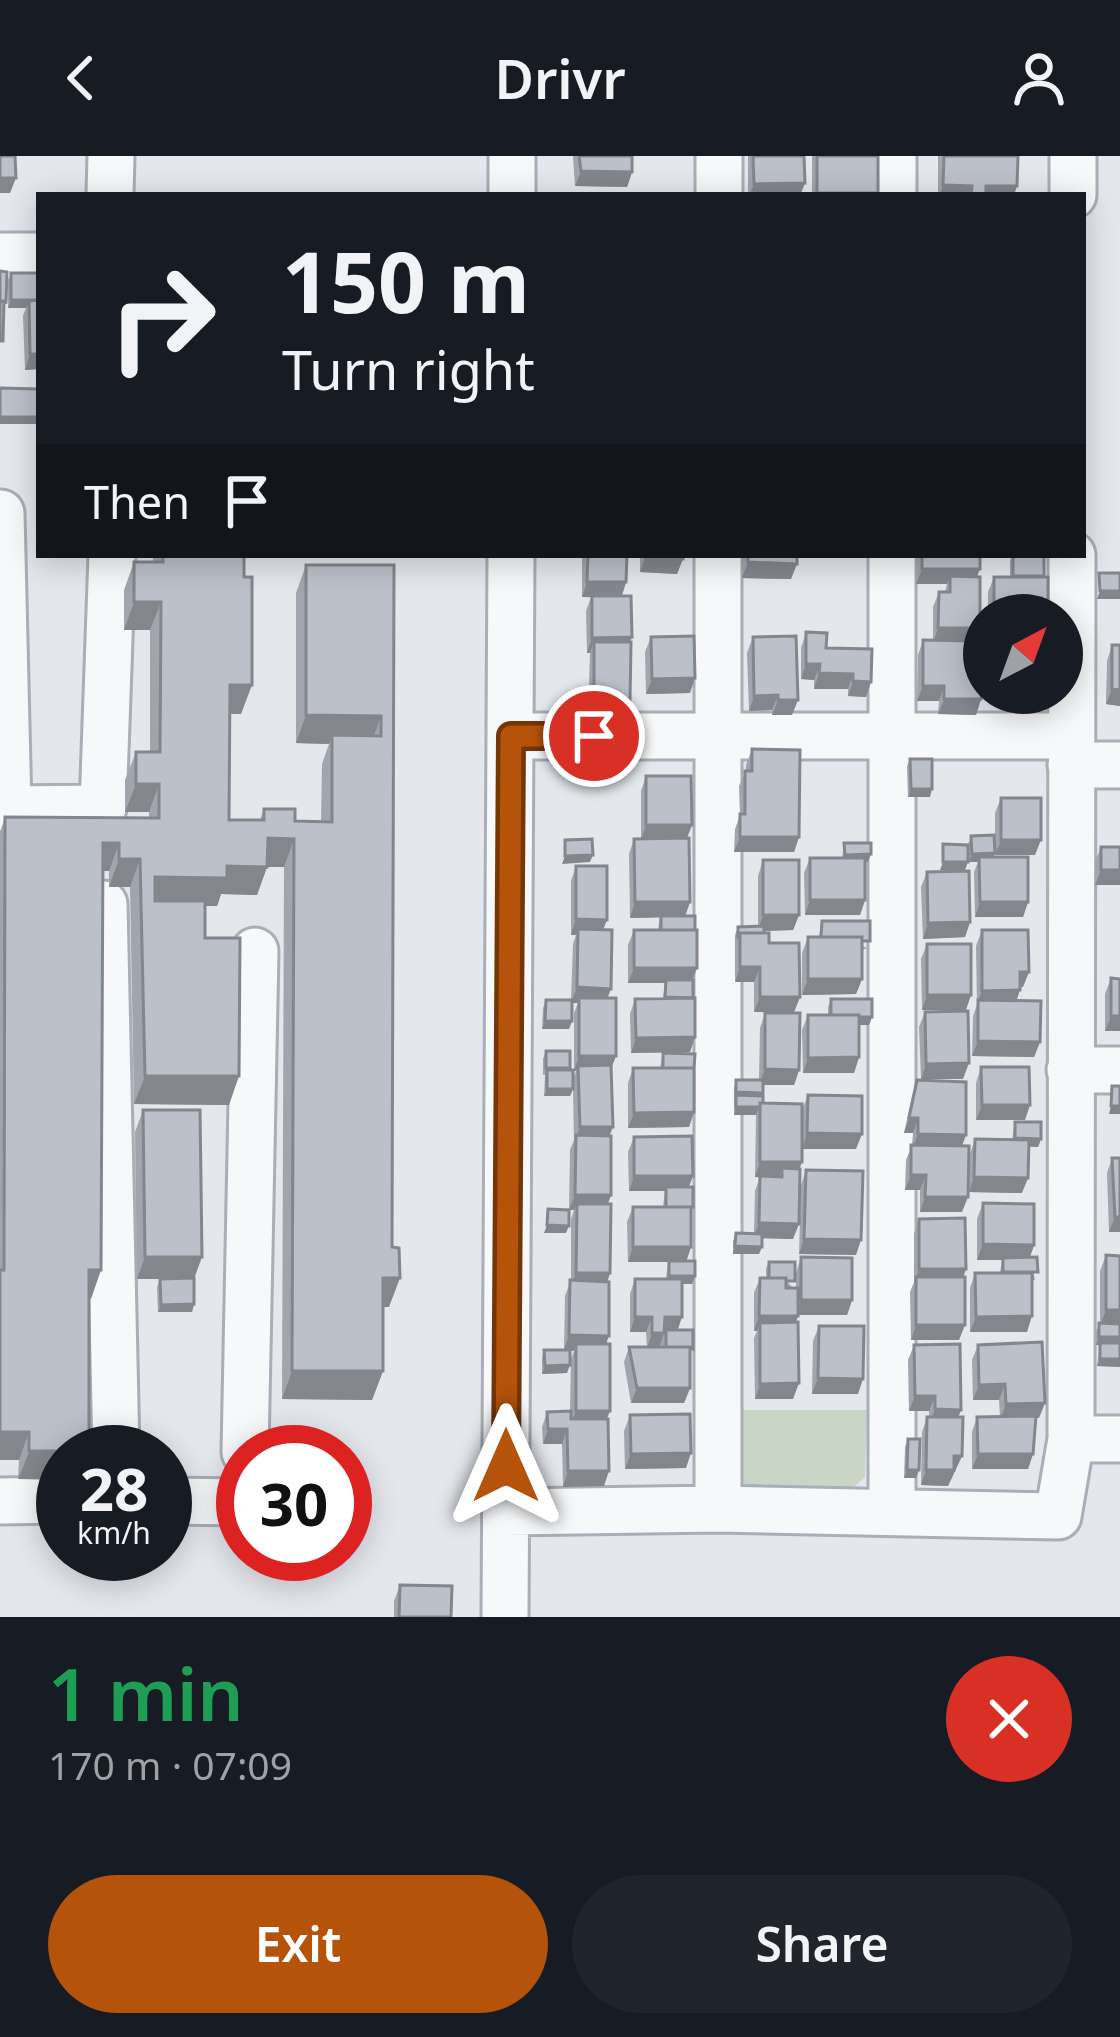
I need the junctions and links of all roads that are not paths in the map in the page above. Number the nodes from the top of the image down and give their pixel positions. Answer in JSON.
{"nodes":[{"id":1,"x":111,"y":156,"type":"edge"},
{"id":2,"x":512,"y":156,"type":"edge"},
{"id":3,"x":719,"y":156,"type":"edge"},
{"id":4,"x":893,"y":156,"type":"edge"},
{"id":5,"x":1073,"y":156,"type":"edge"},
{"id":6,"x":110,"y":192,"type":"edge"},
{"id":7,"x":512,"y":192,"type":"edge"},
{"id":8,"x":719,"y":192,"type":"edge"},
{"id":9,"x":893,"y":192,"type":"edge"},
{"id":10,"x":1073,"y":192,"type":"edge"},
{"id":11,"x":0,"y":256,"type":"edge"},
{"id":12,"x":36,"y":256,"type":"edge"},
{"id":13,"x":1,"y":513,"type":"edge"},
{"id":14,"x":112,"y":558,"type":"edge"},
{"id":15,"x":512,"y":558,"type":"edge"},
{"id":16,"x":718,"y":558,"type":"edge"},
{"id":17,"x":892,"y":558,"type":"edge"},
{"id":18,"x":1072,"y":558,"type":"edge"},
{"id":19,"x":511,"y":736,"type":"junction"},
{"id":20,"x":891,"y":736,"type":"junction"},
{"id":21,"x":718,"y":737,"type":"junction"},
{"id":22,"x":1071,"y":750,"type":"junction"},
{"id":23,"x":1120,"y":765,"type":"edge"},
{"id":24,"x":4,"y":812,"type":"edge"},
{"id":25,"x":104,"y":904,"type":"edge"},
{"id":26,"x":255,"y":951,"type":"dead end"},
{"id":27,"x":1070,"y":1070,"type":"junction"},
{"id":28,"x":1120,"y":1070,"type":"edge"},
{"id":29,"x":115,"y":1425,"type":"edge"},
{"id":30,"x":246,"y":1425,"type":"edge"},
{"id":31,"x":1071,"y":1439,"type":"junction"},
{"id":32,"x":1120,"y":1439,"type":"edge"},
{"id":33,"x":36,"y":1500,"type":"edge"},
{"id":34,"x":0,"y":1501,"type":"edge"},
{"id":35,"x":718,"y":1509,"type":"junction"},
{"id":36,"x":892,"y":1510,"type":"junction"},
{"id":37,"x":506,"y":1512,"type":"junction"},
{"id":38,"x":505,"y":1617,"type":"edge"}],
"edges":[{"from":1,"to":6,"type":"street"},
{"from":2,"to":7,"type":"street"},
{"from":3,"to":8,"type":"street"},
{"from":4,"to":9,"type":"street"},
{"from":5,"to":10,"type":"street"},
{"from":11,"to":12,"type":"street"},
{"from":13,"to":24,"type":"street"},
{"from":14,"to":24,"type":"street"},
{"from":15,"to":19,"type":"street"},
{"from":16,"to":21,"type":"street"},
{"from":17,"to":20,"type":"street"},
{"from":18,"to":22,"type":"street"},
{"from":19,"to":21,"type":"street"},
{"from":19,"to":37,"type":"street"},
{"from":20,"to":21,"type":"street"},
{"from":20,"to":22,"type":"street"},
{"from":20,"to":36,"type":"street"},
{"from":21,"to":35,"type":"street"},
{"from":22,"to":23,"type":"street"},
{"from":22,"to":27,"type":"street"},
{"from":25,"to":29,"type":"street"},
{"from":26,"to":30,"type":"street"},
{"from":27,"to":28,"type":"street"},
{"from":27,"to":31,"type":"street"},
{"from":31,"to":32,"type":"street"},
{"from":31,"to":36,"type":"street"},
{"from":33,"to":34,"type":"street"},
{"from":35,"to":36,"type":"street"},
{"from":35,"to":37,"type":"street"},
{"from":37,"to":38,"type":"street"}]}
